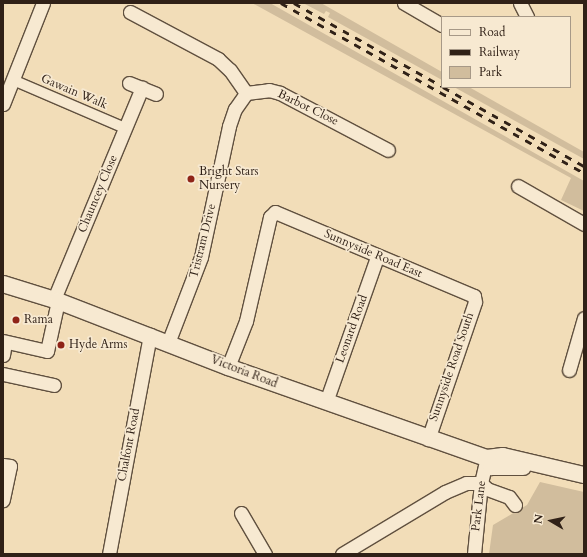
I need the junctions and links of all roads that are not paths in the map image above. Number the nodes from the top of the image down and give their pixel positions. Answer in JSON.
{"nodes":[{"id":1,"x":43,"y":3,"type":"edge"},
{"id":2,"x":404,"y":3,"type":"edge"},
{"id":3,"x":520,"y":3,"type":"edge"},
{"id":4,"x":130,"y":12,"type":"dead end"},
{"id":5,"x":526,"y":16,"type":"edge"},
{"id":6,"x":441,"y":24,"type":"edge"},
{"id":7,"x":13,"y":80,"type":"junction"},
{"id":8,"x":129,"y":83,"type":"dead end"},
{"id":9,"x":142,"y":88,"type":"junction"},
{"id":10,"x":246,"y":93,"type":"junction"},
{"id":11,"x":156,"y":94,"type":"dead end"},
{"id":12,"x":3,"y":104,"type":"edge"},
{"id":13,"x":125,"y":128,"type":"junction"},
{"id":14,"x":388,"y":150,"type":"dead end"},
{"id":15,"x":518,"y":186,"type":"dead end"},
{"id":16,"x":584,"y":224,"type":"edge"},
{"id":17,"x":378,"y":257,"type":"junction"},
{"id":18,"x":3,"y":284,"type":"edge"},
{"id":19,"x":474,"y":296,"type":"joint"},
{"id":20,"x":56,"y":300,"type":"junction"},
{"id":21,"x":584,"y":318,"type":"edge"},
{"id":22,"x":150,"y":335,"type":"junction"},
{"id":23,"x":168,"y":342,"type":"junction"},
{"id":24,"x":4,"y":346,"type":"edge"},
{"id":25,"x":228,"y":367,"type":"junction"},
{"id":26,"x":569,"y":370,"type":"dead end"},
{"id":27,"x":3,"y":374,"type":"edge"},
{"id":28,"x":54,"y":384,"type":"dead end"},
{"id":29,"x":326,"y":402,"type":"junction"},
{"id":30,"x":428,"y":439,"type":"junction"},
{"id":31,"x":487,"y":458,"type":"junction"},
{"id":32,"x":3,"y":465,"type":"edge"},
{"id":33,"x":584,"y":475,"type":"edge"},
{"id":34,"x":481,"y":482,"type":"junction"},
{"id":35,"x":3,"y":500,"type":"edge"},
{"id":36,"x":515,"y":505,"type":"dead end"},
{"id":37,"x":241,"y":513,"type":"dead end"},
{"id":38,"x":108,"y":554,"type":"edge"},
{"id":39,"x":265,"y":554,"type":"edge"},
{"id":40,"x":342,"y":554,"type":"edge"},
{"id":41,"x":474,"y":554,"type":"edge"}],
"edges":[{"from":1,"to":7,"type":"street"},
{"from":2,"to":6,"type":"street"},
{"from":3,"to":5,"type":"street"},
{"from":4,"to":10,"type":"street"},
{"from":7,"to":12,"type":"street"},
{"from":7,"to":13,"type":"street","name":"Gawain Walk"},
{"from":8,"to":9,"type":"street"},
{"from":9,"to":11,"type":"street"},
{"from":9,"to":13,"type":"street","name":"Chauncey Close"},
{"from":10,"to":14,"type":"street","name":"Barbot Close"},
{"from":10,"to":23,"type":"street","name":"Tristram Drive"},
{"from":13,"to":20,"type":"street","name":"Chauncey Close"},
{"from":15,"to":16,"type":"street"},
{"from":17,"to":19,"type":"street","name":"Sunnyside Road East"},
{"from":17,"to":25,"type":"street","name":"Sunnyside Road East"},
{"from":17,"to":29,"type":"street","name":"Leonard Road"},
{"from":18,"to":20,"type":"street","name":"Victoria Road"},
{"from":19,"to":30,"type":"street","name":"Sunnyside Road South"},
{"from":20,"to":22,"type":"street","name":"Victoria Road"},
{"from":20,"to":24,"type":"street","name":"Chauncey Close"},
{"from":21,"to":26,"type":"street"},
{"from":22,"to":23,"type":"street","name":"Victoria Road"},
{"from":22,"to":38,"type":"street","name":"Chalfont Road"},
{"from":23,"to":25,"type":"street","name":"Victoria Road"},
{"from":25,"to":29,"type":"street","name":"Victoria Road"},
{"from":27,"to":28,"type":"street"},
{"from":29,"to":30,"type":"street","name":"Victoria Road"},
{"from":30,"to":31,"type":"street","name":"Victoria Road"},
{"from":31,"to":33,"type":"street","name":"Victoria Road"},
{"from":31,"to":34,"type":"street","name":"Park Lane"},
{"from":32,"to":35,"type":"street"},
{"from":34,"to":36,"type":"street"},
{"from":34,"to":40,"type":"street"},
{"from":34,"to":41,"type":"street","name":"Park Lane"},
{"from":37,"to":39,"type":"street"}]}
